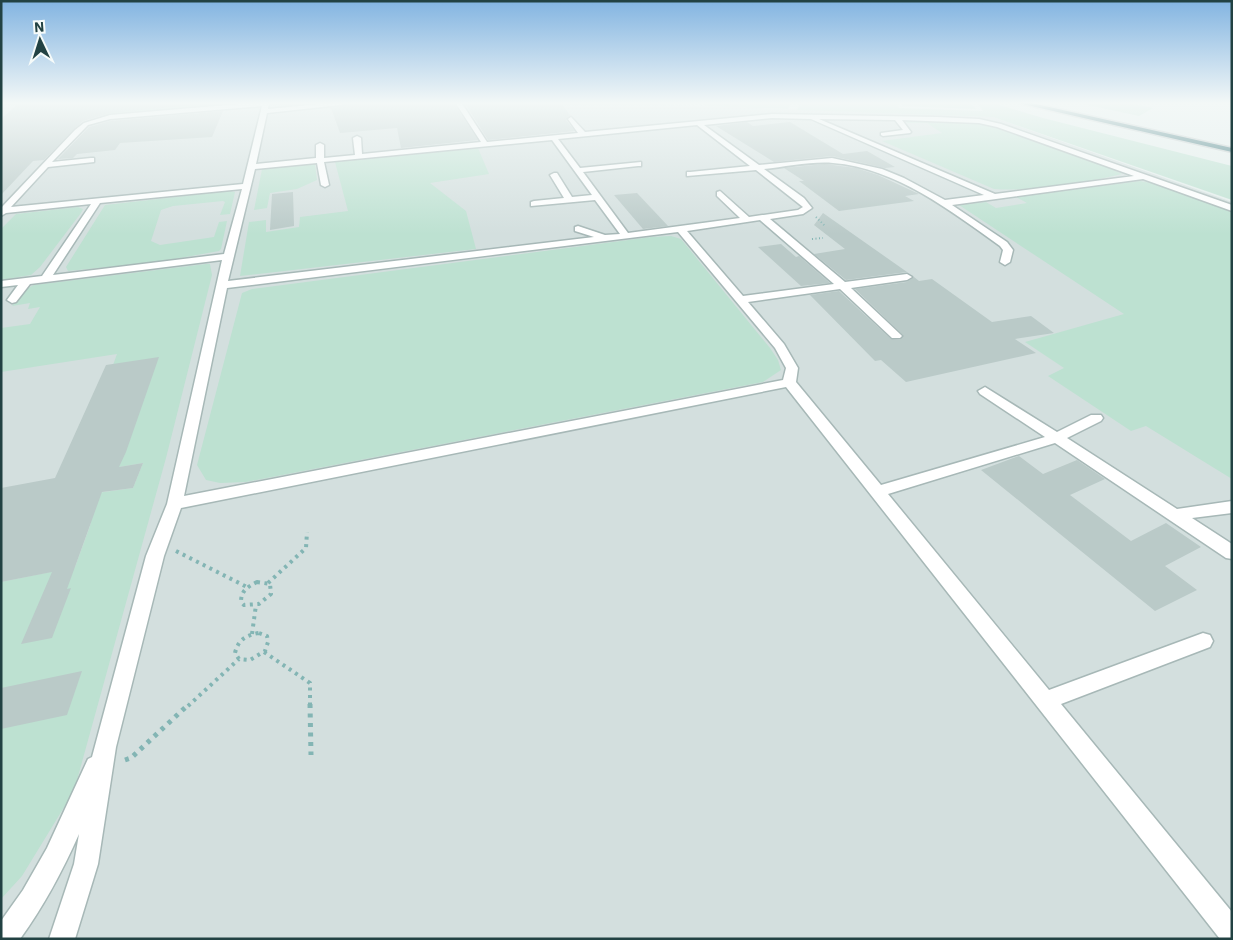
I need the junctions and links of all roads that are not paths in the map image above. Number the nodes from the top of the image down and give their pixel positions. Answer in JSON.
{"nodes":[{"id":1,"x":320,"y":145,"type":"dead end"},
{"id":2,"x":63,"y":146,"type":"edge"},
{"id":3,"x":257,"y":146,"type":"edge"},
{"id":4,"x":358,"y":146,"type":"edge"},
{"id":5,"x":477,"y":146,"type":"edge"},
{"id":6,"x":560,"y":146,"type":"edge"},
{"id":7,"x":728,"y":146,"type":"edge"},
{"id":8,"x":877,"y":146,"type":"edge"},
{"id":9,"x":1058,"y":146,"type":"edge"},
{"id":10,"x":1213,"y":146,"type":"edge"},
{"id":11,"x":1232,"y":150,"type":"edge"},
{"id":12,"x":359,"y":157,"type":"junction"},
{"id":13,"x":91,"y":160,"type":"dead end"},
{"id":14,"x":320,"y":160,"type":"junction"},
{"id":15,"x":638,"y":164,"type":"dead end"},
{"id":16,"x":46,"y":165,"type":"junction"},
{"id":17,"x":252,"y":167,"type":"junction"},
{"id":18,"x":756,"y":167,"type":"junction"},
{"id":19,"x":578,"y":170,"type":"junction"},
{"id":20,"x":690,"y":174,"type":"dead end"},
{"id":21,"x":554,"y":175,"type":"dead end"},
{"id":22,"x":1146,"y":177,"type":"junction"},
{"id":23,"x":325,"y":185,"type":"dead end"},
{"id":24,"x":246,"y":186,"type":"junction"},
{"id":25,"x":720,"y":194,"type":"dead end"},
{"id":26,"x":597,"y":196,"type":"junction"},
{"id":27,"x":993,"y":196,"type":"junction"},
{"id":28,"x":570,"y":200,"type":"junction"},
{"id":29,"x":97,"y":202,"type":"junction"},
{"id":30,"x":945,"y":203,"type":"junction"},
{"id":31,"x":534,"y":204,"type":"dead end"},
{"id":32,"x":1232,"y":208,"type":"edge"},
{"id":33,"x":2,"y":212,"type":"edge"},
{"id":34,"x":763,"y":218,"type":"junction"},
{"id":35,"x":747,"y":220,"type":"junction"},
{"id":36,"x":680,"y":229,"type":"junction"},
{"id":37,"x":578,"y":230,"type":"dead end"},
{"id":38,"x":626,"y":236,"type":"junction"},
{"id":39,"x":608,"y":238,"type":"junction"},
{"id":40,"x":228,"y":256,"type":"junction"},
{"id":41,"x":1004,"y":262,"type":"dead end"},
{"id":42,"x":907,"y":277,"type":"dead end"},
{"id":43,"x":45,"y":279,"type":"junction"},
{"id":44,"x":27,"y":281,"type":"junction"},
{"id":45,"x":1,"y":284,"type":"edge"},
{"id":46,"x":223,"y":285,"type":"junction"},
{"id":47,"x":843,"y":286,"type":"junction"},
{"id":48,"x":12,"y":300,"type":"dead end"},
{"id":49,"x":740,"y":300,"type":"junction"},
{"id":50,"x":896,"y":336,"type":"dead end"},
{"id":51,"x":789,"y":382,"type":"junction"},
{"id":52,"x":985,"y":391,"type":"dead end"},
{"id":53,"x":1096,"y":418,"type":"dead end"},
{"id":54,"x":1057,"y":438,"type":"junction"},
{"id":55,"x":877,"y":492,"type":"junction"},
{"id":56,"x":175,"y":504,"type":"junction"},
{"id":57,"x":1232,"y":507,"type":"edge"},
{"id":58,"x":1175,"y":515,"type":"junction"},
{"id":59,"x":1232,"y":554,"type":"edge"},
{"id":60,"x":1203,"y":641,"type":"dead end"},
{"id":61,"x":1045,"y":701,"type":"junction"},
{"id":62,"x":103,"y":759,"type":"junction"},
{"id":63,"x":1232,"y":934,"type":"edge"},
{"id":64,"x":4,"y":939,"type":"edge"},
{"id":65,"x":62,"y":939,"type":"edge"}],
"edges":[{"from":1,"to":14,"type":"street"},
{"from":2,"to":16,"type":"street"},
{"from":3,"to":17,"type":"street"},
{"from":4,"to":12,"type":"street"},
{"from":5,"to":12,"type":"street"},
{"from":6,"to":19,"type":"street"},
{"from":7,"to":18,"type":"street"},
{"from":8,"to":27,"type":"street"},
{"from":9,"to":22,"type":"street"},
{"from":10,"to":11,"type":"highway"},
{"from":12,"to":14,"type":"street"},
{"from":13,"to":16,"type":"street"},
{"from":14,"to":17,"type":"street"},
{"from":14,"to":23,"type":"street"},
{"from":15,"to":19,"type":"street"},
{"from":16,"to":33,"type":"street"},
{"from":17,"to":24,"type":"street"},
{"from":18,"to":20,"type":"street"},
{"from":18,"to":30,"type":"street"},
{"from":18,"to":34,"type":"street"},
{"from":19,"to":26,"type":"street"},
{"from":21,"to":28,"type":"street"},
{"from":22,"to":27,"type":"street"},
{"from":22,"to":32,"type":"street"},
{"from":24,"to":29,"type":"street"},
{"from":24,"to":40,"type":"street"},
{"from":25,"to":35,"type":"street"},
{"from":26,"to":28,"type":"street"},
{"from":26,"to":38,"type":"street"},
{"from":27,"to":30,"type":"street"},
{"from":28,"to":31,"type":"street"},
{"from":29,"to":33,"type":"street"},
{"from":29,"to":43,"type":"street"},
{"from":30,"to":41,"type":"street"},
{"from":34,"to":35,"type":"street"},
{"from":34,"to":47,"type":"street"},
{"from":35,"to":36,"type":"street"},
{"from":36,"to":38,"type":"street"},
{"from":36,"to":49,"type":"street"},
{"from":37,"to":39,"type":"street"},
{"from":38,"to":39,"type":"street"},
{"from":39,"to":46,"type":"street"},
{"from":40,"to":43,"type":"street"},
{"from":40,"to":46,"type":"street"},
{"from":42,"to":47,"type":"street"},
{"from":43,"to":44,"type":"street"},
{"from":44,"to":45,"type":"street"},
{"from":44,"to":48,"type":"street"},
{"from":46,"to":56,"type":"street"},
{"from":47,"to":49,"type":"street"},
{"from":47,"to":50,"type":"street"},
{"from":49,"to":51,"type":"street"},
{"from":51,"to":55,"type":"street"},
{"from":51,"to":56,"type":"street"},
{"from":52,"to":54,"type":"street"},
{"from":53,"to":54,"type":"street"},
{"from":54,"to":55,"type":"street"},
{"from":54,"to":58,"type":"street"},
{"from":55,"to":61,"type":"street"},
{"from":56,"to":62,"type":"street"},
{"from":57,"to":58,"type":"street"},
{"from":58,"to":59,"type":"street"},
{"from":60,"to":61,"type":"street"},
{"from":61,"to":63,"type":"street"},
{"from":62,"to":64,"type":"street"},
{"from":62,"to":65,"type":"street"}]}
